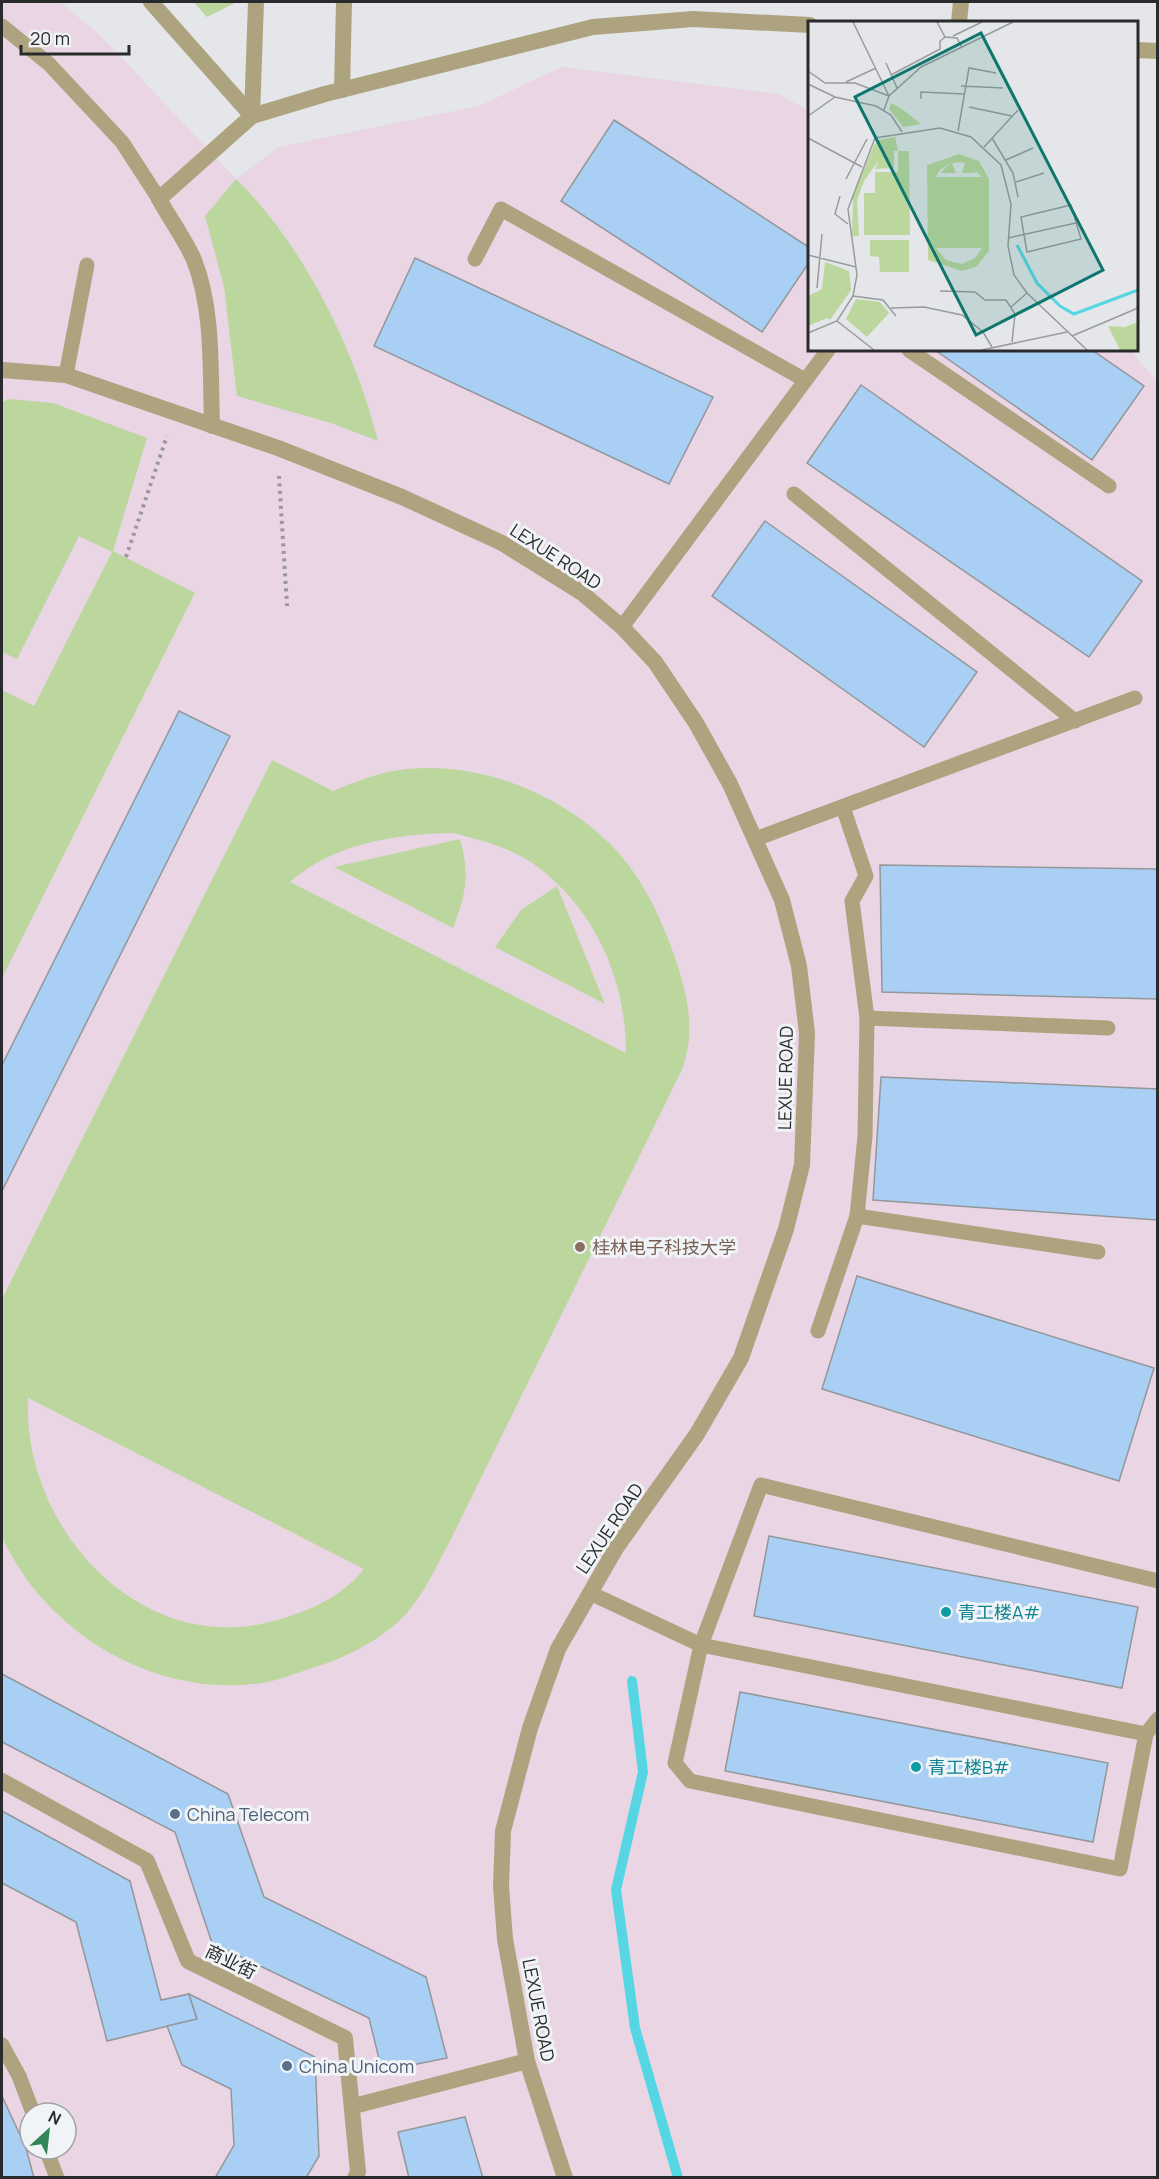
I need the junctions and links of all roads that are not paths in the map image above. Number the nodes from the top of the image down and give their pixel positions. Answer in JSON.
{"nodes":[{"id":1,"x":151,"y":2,"type":"edge"},
{"id":2,"x":256,"y":2,"type":"edge"},
{"id":3,"x":344,"y":2,"type":"edge"},
{"id":4,"x":960,"y":2,"type":"edge"},
{"id":5,"x":959,"y":21,"type":"edge"},
{"id":6,"x":808,"y":25,"type":"edge"},
{"id":7,"x":2,"y":27,"type":"edge"},
{"id":8,"x":1138,"y":50,"type":"edge"},
{"id":9,"x":1158,"y":51,"type":"edge"},
{"id":10,"x":342,"y":90,"type":"junction"},
{"id":11,"x":252,"y":116,"type":"junction"},
{"id":12,"x":159,"y":199,"type":"junction"},
{"id":13,"x":475,"y":259,"type":"dead end"},
{"id":14,"x":87,"y":265,"type":"dead end"},
{"id":15,"x":827,"y":351,"type":"edge"},
{"id":16,"x":910,"y":351,"type":"edge"},
{"id":17,"x":2,"y":370,"type":"edge"},
{"id":18,"x":66,"y":375,"type":"junction"},
{"id":19,"x":805,"y":380,"type":"junction"},
{"id":20,"x":212,"y":426,"type":"junction"},
{"id":21,"x":1109,"y":486,"type":"dead end"},
{"id":22,"x":794,"y":494,"type":"dead end"},
{"id":23,"x":622,"y":627,"type":"junction"},
{"id":24,"x":1135,"y":698,"type":"dead end"},
{"id":25,"x":1075,"y":721,"type":"junction"},
{"id":26,"x":843,"y":807,"type":"junction"},
{"id":27,"x":755,"y":839,"type":"junction"},
{"id":28,"x":867,"y":1018,"type":"junction"},
{"id":29,"x":1108,"y":1028,"type":"dead end"},
{"id":30,"x":857,"y":1216,"type":"junction"},
{"id":31,"x":1098,"y":1252,"type":"dead end"},
{"id":32,"x":818,"y":1331,"type":"dead end"},
{"id":33,"x":1158,"y":1581,"type":"edge"},
{"id":34,"x":590,"y":1593,"type":"junction"},
{"id":35,"x":701,"y":1645,"type":"junction"},
{"id":36,"x":1158,"y":1719,"type":"edge"},
{"id":37,"x":1146,"y":1734,"type":"junction"},
{"id":38,"x":2,"y":1781,"type":"edge"},
{"id":39,"x":2,"y":2045,"type":"edge"},
{"id":40,"x":527,"y":2061,"type":"junction"},
{"id":41,"x":28,"y":2101,"type":"edge"},
{"id":42,"x":354,"y":2106,"type":"junction"},
{"id":43,"x":51,"y":2161,"type":"edge"},
{"id":44,"x":57,"y":2178,"type":"edge"},
{"id":45,"x":355,"y":2178,"type":"edge"},
{"id":46,"x":566,"y":2178,"type":"edge"}],
"edges":[{"from":1,"to":11,"type":"street"},
{"from":2,"to":11,"type":"street"},
{"from":3,"to":10,"type":"street"},
{"from":4,"to":5,"type":"street"},
{"from":6,"to":10,"type":"street"},
{"from":7,"to":12,"type":"lane"},
{"from":8,"to":9,"type":"street"},
{"from":10,"to":11,"type":"street"},
{"from":11,"to":12,"type":"street"},
{"from":12,"to":20,"type":"street"},
{"from":13,"to":19,"type":"lane"},
{"from":14,"to":18,"type":"lane"},
{"from":15,"to":19,"type":"lane"},
{"from":16,"to":21,"type":"lane"},
{"from":17,"to":18,"type":"street","name":"LEXUE ROAD"},
{"from":18,"to":20,"type":"street","name":"LEXUE ROAD"},
{"from":19,"to":23,"type":"lane"},
{"from":20,"to":23,"type":"street","name":"LEXUE ROAD"},
{"from":22,"to":25,"type":"lane"},
{"from":23,"to":27,"type":"street","name":"LEXUE ROAD"},
{"from":24,"to":25,"type":"lane"},
{"from":25,"to":26,"type":"lane"},
{"from":26,"to":27,"type":"lane"},
{"from":26,"to":28,"type":"lane"},
{"from":27,"to":34,"type":"street","name":"LEXUE ROAD"},
{"from":28,"to":29,"type":"lane"},
{"from":28,"to":30,"type":"lane"},
{"from":30,"to":31,"type":"lane"},
{"from":30,"to":32,"type":"lane"},
{"from":33,"to":35,"type":"lane"},
{"from":34,"to":35,"type":"lane"},
{"from":34,"to":40,"type":"street","name":"LEXUE ROAD"},
{"from":35,"to":37,"type":"lane"},
{"from":35,"to":37,"type":"lane"},
{"from":36,"to":37,"type":"lane"},
{"from":38,"to":42,"type":"street","name":"商业街"},
{"from":39,"to":41,"type":"lane"},
{"from":40,"to":42,"type":"street"},
{"from":40,"to":46,"type":"street","name":"LEXUE ROAD"},
{"from":42,"to":45,"type":"street","name":"商业街"},
{"from":43,"to":44,"type":"lane"}]}
